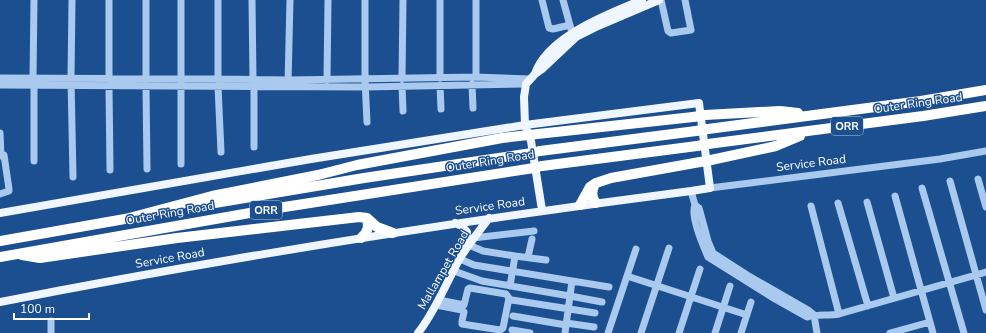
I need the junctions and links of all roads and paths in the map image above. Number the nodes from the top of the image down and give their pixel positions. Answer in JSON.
{"nodes":[{"id":1,"x":34,"y":0,"type":"edge"},
{"id":2,"x":72,"y":0,"type":"edge"},
{"id":3,"x":109,"y":0,"type":"edge"},
{"id":4,"x":146,"y":0,"type":"edge"},
{"id":5,"x":181,"y":0,"type":"edge"},
{"id":6,"x":218,"y":0,"type":"edge"},
{"id":7,"x":252,"y":0,"type":"edge"},
{"id":8,"x":290,"y":0,"type":"edge"},
{"id":9,"x":328,"y":0,"type":"edge"},
{"id":10,"x":365,"y":0,"type":"edge"},
{"id":11,"x":402,"y":0,"type":"edge"},
{"id":12,"x":440,"y":0,"type":"edge"},
{"id":13,"x":476,"y":0,"type":"edge"},
{"id":14,"x":542,"y":0,"type":"edge"},
{"id":15,"x":563,"y":0,"type":"edge"},
{"id":16,"x":642,"y":0,"type":"edge"},
{"id":17,"x":660,"y":0,"type":"edge"},
{"id":18,"x":685,"y":0,"type":"edge"},
{"id":19,"x":570,"y":31,"type":"junction"},
{"id":20,"x":476,"y":77,"type":"junction"},
{"id":21,"x":0,"y":78,"type":"edge"},
{"id":22,"x":530,"y":79,"type":"junction"},
{"id":23,"x":327,"y":80,"type":"junction"},
{"id":24,"x":34,"y":82,"type":"junction"},
{"id":25,"x":71,"y":82,"type":"junction"},
{"id":26,"x":109,"y":82,"type":"junction"},
{"id":27,"x":146,"y":82,"type":"junction"},
{"id":28,"x":218,"y":82,"type":"junction"},
{"id":29,"x":402,"y":82,"type":"junction"},
{"id":30,"x":440,"y":82,"type":"junction"},
{"id":31,"x":181,"y":83,"type":"junction"},
{"id":32,"x":254,"y":83,"type":"junction"},
{"id":33,"x":365,"y":83,"type":"junction"},
{"id":34,"x":288,"y":84,"type":"junction"},
{"id":35,"x":472,"y":84,"type":"junction"},
{"id":36,"x":0,"y":85,"type":"edge"},
{"id":37,"x":986,"y":90,"type":"edge"},
{"id":38,"x":986,"y":106,"type":"edge"},
{"id":39,"x":473,"y":108,"type":"dead end"},
{"id":40,"x":441,"y":109,"type":"dead end"},
{"id":41,"x":403,"y":111,"type":"dead end"},
{"id":42,"x":814,"y":115,"type":"junction"},
{"id":43,"x":367,"y":122,"type":"dead end"},
{"id":44,"x":526,"y":130,"type":"junction"},
{"id":45,"x":817,"y":130,"type":"junction"},
{"id":46,"x":0,"y":134,"type":"edge"},
{"id":47,"x":254,"y":147,"type":"dead end"},
{"id":48,"x":986,"y":151,"type":"edge"},
{"id":49,"x":221,"y":152,"type":"dead end"},
{"id":50,"x":1,"y":156,"type":"edge"},
{"id":51,"x":34,"y":161,"type":"dead end"},
{"id":52,"x":181,"y":164,"type":"dead end"},
{"id":53,"x":147,"y":169,"type":"dead end"},
{"id":54,"x":110,"y":170,"type":"dead end"},
{"id":55,"x":73,"y":178,"type":"dead end"},
{"id":56,"x":978,"y":179,"type":"dead end"},
{"id":57,"x":950,"y":181,"type":"dead end"},
{"id":58,"x":596,"y":182,"type":"junction"},
{"id":59,"x":710,"y":188,"type":"junction"},
{"id":60,"x":922,"y":188,"type":"dead end"},
{"id":61,"x":691,"y":191,"type":"junction"},
{"id":62,"x":0,"y":194,"type":"edge"},
{"id":63,"x":895,"y":196,"type":"dead end"},
{"id":64,"x":867,"y":202,"type":"dead end"},
{"id":65,"x":596,"y":203,"type":"junction"},
{"id":66,"x":838,"y":203,"type":"dead end"},
{"id":67,"x":580,"y":205,"type":"junction"},
{"id":68,"x":811,"y":206,"type":"dead end"},
{"id":69,"x":986,"y":207,"type":"edge"},
{"id":70,"x":542,"y":210,"type":"junction"},
{"id":71,"x":0,"y":213,"type":"edge"},
{"id":72,"x":130,"y":218,"type":"junction"},
{"id":73,"x":366,"y":218,"type":"junction"},
{"id":74,"x":489,"y":218,"type":"junction"},
{"id":75,"x":455,"y":223,"type":"junction"},
{"id":76,"x":534,"y":231,"type":"dead end"},
{"id":77,"x":393,"y":233,"type":"junction"},
{"id":78,"x":361,"y":238,"type":"junction"},
{"id":79,"x":532,"y":239,"type":"dead end"},
{"id":80,"x":0,"y":241,"type":"edge"},
{"id":81,"x":471,"y":242,"type":"junction"},
{"id":82,"x":669,"y":248,"type":"dead end"},
{"id":83,"x":636,"y":249,"type":"dead end"},
{"id":84,"x":13,"y":254,"type":"junction"},
{"id":85,"x":462,"y":256,"type":"junction"},
{"id":86,"x":515,"y":256,"type":"junction"},
{"id":87,"x":0,"y":257,"type":"edge"},
{"id":88,"x":528,"y":258,"type":"junction"},
{"id":89,"x":546,"y":260,"type":"dead end"},
{"id":90,"x":700,"y":269,"type":"dead end"},
{"id":91,"x":454,"y":271,"type":"junction"},
{"id":92,"x":513,"y":271,"type":"junction"},
{"id":93,"x":986,"y":272,"type":"edge"},
{"id":94,"x":976,"y":275,"type":"junction"},
{"id":95,"x":627,"y":276,"type":"junction"},
{"id":96,"x":572,"y":281,"type":"junction"},
{"id":97,"x":950,"y":282,"type":"junction"},
{"id":98,"x":657,"y":285,"type":"junction"},
{"id":99,"x":510,"y":286,"type":"junction"},
{"id":100,"x":730,"y":286,"type":"dead end"},
{"id":101,"x":609,"y":287,"type":"dead end"},
{"id":102,"x":921,"y":291,"type":"junction"},
{"id":103,"x":570,"y":296,"type":"junction"},
{"id":104,"x":691,"y":296,"type":"junction"},
{"id":105,"x":894,"y":298,"type":"junction"},
{"id":106,"x":512,"y":300,"type":"dead end"},
{"id":107,"x":0,"y":302,"type":"edge"},
{"id":108,"x":602,"y":302,"type":"dead end"},
{"id":109,"x":751,"y":302,"type":"dead end"},
{"id":110,"x":437,"y":303,"type":"junction"},
{"id":111,"x":868,"y":306,"type":"junction"},
{"id":112,"x":723,"y":307,"type":"junction"},
{"id":113,"x":568,"y":309,"type":"junction"},
{"id":114,"x":986,"y":310,"type":"edge"},
{"id":115,"x":595,"y":313,"type":"dead end"},
{"id":116,"x":839,"y":314,"type":"junction"},
{"id":117,"x":747,"y":315,"type":"junction"},
{"id":118,"x":814,"y":315,"type":"junction"},
{"id":119,"x":513,"y":316,"type":"dead end"},
{"id":120,"x":51,"y":321,"type":"dead end"},
{"id":121,"x":930,"y":322,"type":"junction"},
{"id":122,"x":566,"y":324,"type":"junction"},
{"id":123,"x":594,"y":328,"type":"dead end"},
{"id":124,"x":512,"y":330,"type":"dead end"},
{"id":125,"x":906,"y":331,"type":"edge"},
{"id":126,"x":51,"y":333,"type":"edge"},
{"id":127,"x":418,"y":333,"type":"edge"},
{"id":128,"x":530,"y":333,"type":"edge"},
{"id":129,"x":565,"y":333,"type":"edge"},
{"id":130,"x":608,"y":333,"type":"edge"},
{"id":131,"x":641,"y":333,"type":"edge"},
{"id":132,"x":679,"y":333,"type":"edge"},
{"id":133,"x":715,"y":333,"type":"edge"},
{"id":134,"x":741,"y":333,"type":"edge"},
{"id":135,"x":817,"y":333,"type":"edge"},
{"id":136,"x":890,"y":333,"type":"edge"},
{"id":137,"x":933,"y":333,"type":"edge"},
{"id":138,"x":964,"y":333,"type":"edge"}],
"edges":[{"from":1,"to":24,"type":"street"},
{"from":2,"to":25,"type":"street"},
{"from":3,"to":26,"type":"street"},
{"from":4,"to":27,"type":"street"},
{"from":5,"to":31,"type":"street"},
{"from":6,"to":28,"type":"street"},
{"from":7,"to":32,"type":"street"},
{"from":8,"to":34,"type":"street"},
{"from":9,"to":23,"type":"street"},
{"from":10,"to":33,"type":"street"},
{"from":11,"to":29,"type":"street"},
{"from":12,"to":30,"type":"street"},
{"from":13,"to":20,"type":"street"},
{"from":14,"to":19,"type":"street"},
{"from":15,"to":19,"type":"street"},
{"from":16,"to":19,"type":"main road"},
{"from":17,"to":18,"type":"street"},
{"from":17,"to":22,"type":"main road"},
{"from":19,"to":22,"type":"main road"},
{"from":20,"to":22,"type":"street"},
{"from":20,"to":30,"type":"street"},
{"from":21,"to":24,"type":"street"},
{"from":22,"to":35,"type":"street"},
{"from":22,"to":44,"type":"main road"},
{"from":23,"to":33,"type":"street"},
{"from":23,"to":34,"type":"street"},
{"from":24,"to":25,"type":"street"},
{"from":24,"to":36,"type":"street"},
{"from":24,"to":51,"type":"street"},
{"from":25,"to":26,"type":"street"},
{"from":25,"to":55,"type":"street"},
{"from":26,"to":27,"type":"street"},
{"from":26,"to":54,"type":"street"},
{"from":27,"to":31,"type":"street"},
{"from":27,"to":53,"type":"street"},
{"from":28,"to":31,"type":"street"},
{"from":28,"to":32,"type":"street"},
{"from":28,"to":49,"type":"street"},
{"from":29,"to":30,"type":"street"},
{"from":29,"to":33,"type":"street"},
{"from":29,"to":41,"type":"street"},
{"from":30,"to":35,"type":"street"},
{"from":30,"to":40,"type":"street"},
{"from":31,"to":52,"type":"street"},
{"from":32,"to":34,"type":"street"},
{"from":32,"to":47,"type":"street"},
{"from":33,"to":34,"type":"street"},
{"from":33,"to":43,"type":"street"},
{"from":35,"to":39,"type":"street"},
{"from":37,"to":42,"type":"highway","name":"Outer Ring Road","number":"ORR"},
{"from":38,"to":45,"type":"highway","name":"Outer Ring Road","number":"ORR"},
{"from":42,"to":44,"type":"highway","bridge":true},
{"from":42,"to":72,"type":"highway","name":"Outer Ring Road","number":"ORR","bridge":true},
{"from":44,"to":59,"type":"main road"},
{"from":44,"to":70,"type":"main road"},
{"from":44,"to":71,"type":"main road"},
{"from":44,"to":72,"type":"highway"},
{"from":45,"to":58,"type":"highway","bridge":true},
{"from":45,"to":84,"type":"highway","name":"Outer Ring Road","number":"ORR","bridge":true},
{"from":46,"to":50,"type":"street"},
{"from":48,"to":59,"type":"street","name":"Service Road"},
{"from":50,"to":62,"type":"street"},
{"from":56,"to":69,"type":"street"},
{"from":57,"to":94,"type":"street"},
{"from":58,"to":65,"type":"highway"},
{"from":58,"to":67,"type":"highway"},
{"from":59,"to":61,"type":"main road","name":"Service Road"},
{"from":60,"to":97,"type":"street"},
{"from":61,"to":65,"type":"main road","name":"Service Road"},
{"from":61,"to":118,"type":"street"},
{"from":63,"to":102,"type":"street"},
{"from":64,"to":105,"type":"street"},
{"from":65,"to":67,"type":"main road","name":"Service Road"},
{"from":66,"to":111,"type":"street"},
{"from":67,"to":70,"type":"main road","name":"Service Road"},
{"from":68,"to":116,"type":"street"},
{"from":70,"to":74,"type":"main road","name":"Service Road"},
{"from":72,"to":80,"type":"highway","name":"Outer Ring Road","number":"ORR"},
{"from":73,"to":77,"type":"highway"},
{"from":73,"to":78,"type":"highway"},
{"from":73,"to":84,"type":"highway"},
{"from":74,"to":75,"type":"main road","name":"Service Road"},
{"from":74,"to":81,"type":"main road","name":"Mallampet Road"},
{"from":75,"to":77,"type":"main road","name":"Service Road"},
{"from":75,"to":85,"type":"main road"},
{"from":76,"to":81,"type":"street"},
{"from":77,"to":78,"type":"main road","name":"Service Road"},
{"from":78,"to":107,"type":"main road","name":"Service Road"},
{"from":79,"to":88,"type":"street"},
{"from":81,"to":85,"type":"main road","name":"Mallampet Road"},
{"from":81,"to":86,"type":"street"},
{"from":82,"to":98,"type":"street"},
{"from":83,"to":95,"type":"street"},
{"from":84,"to":87,"type":"highway","name":"Outer Ring Road","number":"ORR"},
{"from":85,"to":91,"type":"main road","name":"Mallampet Road"},
{"from":85,"to":92,"type":"street"},
{"from":86,"to":88,"type":"street"},
{"from":86,"to":92,"type":"street"},
{"from":88,"to":89,"type":"street"},
{"from":90,"to":104,"type":"street"},
{"from":91,"to":99,"type":"street"},
{"from":91,"to":110,"type":"main road","name":"Mallampet Road"},
{"from":92,"to":96,"type":"street"},
{"from":92,"to":99,"type":"street"},
{"from":93,"to":94,"type":"street"},
{"from":94,"to":97,"type":"street"},
{"from":94,"to":114,"type":"street"},
{"from":95,"to":98,"type":"street"},
{"from":95,"to":130,"type":"street"},
{"from":96,"to":101,"type":"street"},
{"from":96,"to":103,"type":"street"},
{"from":97,"to":102,"type":"street"},
{"from":97,"to":138,"type":"street"},
{"from":98,"to":104,"type":"street"},
{"from":98,"to":131,"type":"street"},
{"from":99,"to":103,"type":"street"},
{"from":100,"to":112,"type":"street"},
{"from":102,"to":105,"type":"street"},
{"from":102,"to":121,"type":"street"},
{"from":103,"to":108,"type":"street"},
{"from":103,"to":113,"type":"street"},
{"from":104,"to":112,"type":"street"},
{"from":104,"to":132,"type":"street"},
{"from":105,"to":111,"type":"street"},
{"from":106,"to":113,"type":"street"},
{"from":109,"to":117,"type":"street"},
{"from":110,"to":110,"type":"street"},
{"from":110,"to":127,"type":"main road","name":"Mallampet Road"},
{"from":111,"to":116,"type":"street"},
{"from":112,"to":117,"type":"street"},
{"from":112,"to":133,"type":"street"},
{"from":113,"to":115,"type":"street"},
{"from":113,"to":122,"type":"street"},
{"from":116,"to":118,"type":"street"},
{"from":117,"to":134,"type":"street"},
{"from":118,"to":135,"type":"street"},
{"from":119,"to":122,"type":"street"},
{"from":120,"to":126,"type":"street"},
{"from":121,"to":125,"type":"street"},
{"from":121,"to":137,"type":"street"},
{"from":122,"to":123,"type":"street"},
{"from":122,"to":129,"type":"street"},
{"from":124,"to":128,"type":"street"},
{"from":125,"to":136,"type":"street"}]}
